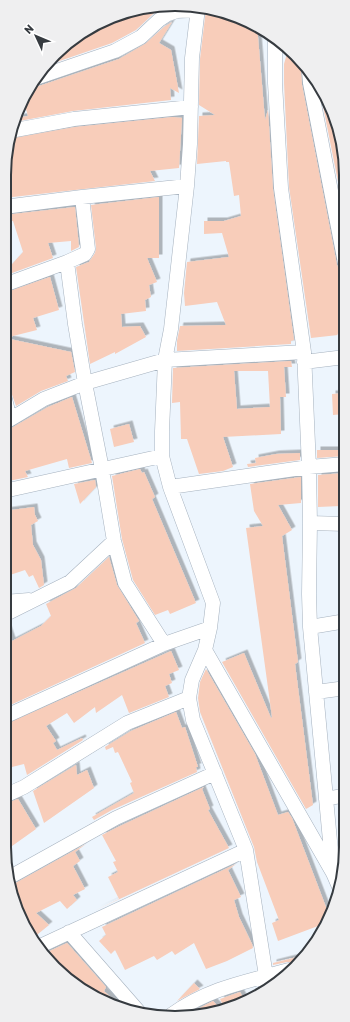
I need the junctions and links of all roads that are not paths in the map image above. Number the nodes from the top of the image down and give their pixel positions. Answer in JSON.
{"nodes":[{"id":1,"x":177,"y":11,"type":"edge"},
{"id":2,"x":197,"y":12,"type":"edge"},
{"id":3,"x":275,"y":45,"type":"edge"},
{"id":4,"x":45,"y":75,"type":"edge"},
{"id":5,"x":310,"y":83,"type":"edge"},
{"id":6,"x":191,"y":107,"type":"junction"},
{"id":7,"x":18,"y":130,"type":"edge"},
{"id":8,"x":187,"y":186,"type":"junction"},
{"id":9,"x":82,"y":197,"type":"junction"},
{"id":10,"x":11,"y":206,"type":"edge"},
{"id":11,"x":339,"y":232,"type":"edge"},
{"id":12,"x":67,"y":262,"type":"junction"},
{"id":13,"x":11,"y":282,"type":"edge"},
{"id":14,"x":339,"y":356,"type":"edge"},
{"id":15,"x":304,"y":357,"type":"junction"},
{"id":16,"x":165,"y":360,"type":"junction"},
{"id":17,"x":85,"y":383,"type":"junction"},
{"id":18,"x":11,"y":419,"type":"edge"},
{"id":19,"x":162,"y":456,"type":"junction"},
{"id":20,"x":339,"y":464,"type":"edge"},
{"id":21,"x":309,"y":467,"type":"junction"},
{"id":22,"x":102,"y":470,"type":"junction"},
{"id":23,"x":170,"y":487,"type":"junction"},
{"id":24,"x":11,"y":490,"type":"edge"},
{"id":25,"x":310,"y":523,"type":"junction"},
{"id":26,"x":339,"y":524,"type":"edge"},
{"id":27,"x":114,"y":541,"type":"junction"},
{"id":28,"x":37,"y":599,"type":"junction"},
{"id":29,"x":11,"y":601,"type":"edge"},
{"id":30,"x":11,"y":612,"type":"edge"},
{"id":31,"x":339,"y":622,"type":"edge"},
{"id":32,"x":310,"y":627,"type":"junction"},
{"id":33,"x":210,"y":628,"type":"junction"},
{"id":34,"x":164,"y":644,"type":"junction"},
{"id":35,"x":205,"y":650,"type":"junction"},
{"id":36,"x":339,"y":689,"type":"edge"},
{"id":37,"x":316,"y":692,"type":"junction"},
{"id":38,"x":189,"y":698,"type":"junction"},
{"id":39,"x":11,"y":714,"type":"edge"},
{"id":40,"x":215,"y":773,"type":"junction"},
{"id":41,"x":11,"y":793,"type":"edge"},
{"id":42,"x":339,"y":796,"type":"edge"},
{"id":43,"x":326,"y":799,"type":"junction"},
{"id":44,"x":246,"y":850,"type":"junction"},
{"id":45,"x":333,"y":873,"type":"junction"},
{"id":46,"x":13,"y":875,"type":"edge"},
{"id":47,"x":336,"y":880,"type":"edge"},
{"id":48,"x":69,"y":932,"type":"junction"},
{"id":49,"x":43,"y":944,"type":"edge"},
{"id":50,"x":280,"y":972,"type":"edge"},
{"id":51,"x":266,"y":976,"type":"junction"},
{"id":52,"x":266,"y":983,"type":"edge"},
{"id":53,"x":133,"y":1005,"type":"edge"},
{"id":54,"x":178,"y":1011,"type":"edge"}],
"edges":[{"from":1,"to":4,"type":"street"},
{"from":2,"to":6,"type":"street"},
{"from":3,"to":15,"type":"street"},
{"from":5,"to":11,"type":"street"},
{"from":6,"to":7,"type":"street"},
{"from":6,"to":8,"type":"street"},
{"from":8,"to":9,"type":"street"},
{"from":8,"to":16,"type":"street"},
{"from":9,"to":10,"type":"street"},
{"from":9,"to":12,"type":"street"},
{"from":12,"to":13,"type":"street"},
{"from":12,"to":17,"type":"street"},
{"from":14,"to":15,"type":"street"},
{"from":15,"to":16,"type":"street"},
{"from":15,"to":21,"type":"street"},
{"from":16,"to":17,"type":"street"},
{"from":16,"to":19,"type":"street"},
{"from":17,"to":18,"type":"street"},
{"from":17,"to":22,"type":"street"},
{"from":19,"to":22,"type":"street"},
{"from":19,"to":23,"type":"street"},
{"from":20,"to":21,"type":"street"},
{"from":21,"to":23,"type":"street"},
{"from":21,"to":25,"type":"street"},
{"from":22,"to":24,"type":"street"},
{"from":22,"to":27,"type":"street"},
{"from":23,"to":33,"type":"street"},
{"from":25,"to":26,"type":"street"},
{"from":25,"to":32,"type":"street"},
{"from":27,"to":28,"type":"street"},
{"from":27,"to":34,"type":"street"},
{"from":28,"to":29,"type":"street"},
{"from":28,"to":30,"type":"street"},
{"from":31,"to":32,"type":"street"},
{"from":32,"to":37,"type":"street"},
{"from":33,"to":34,"type":"street"},
{"from":33,"to":35,"type":"street"},
{"from":34,"to":39,"type":"street"},
{"from":35,"to":38,"type":"street"},
{"from":35,"to":45,"type":"street"},
{"from":36,"to":37,"type":"street"},
{"from":37,"to":43,"type":"street"},
{"from":38,"to":40,"type":"street"},
{"from":38,"to":41,"type":"street"},
{"from":40,"to":44,"type":"street"},
{"from":40,"to":46,"type":"street"},
{"from":42,"to":43,"type":"street"},
{"from":43,"to":45,"type":"street"},
{"from":44,"to":48,"type":"street"},
{"from":44,"to":51,"type":"street"},
{"from":45,"to":47,"type":"street"},
{"from":48,"to":49,"type":"street"},
{"from":48,"to":53,"type":"street"},
{"from":50,"to":51,"type":"street"},
{"from":51,"to":52,"type":"street"},
{"from":51,"to":54,"type":"street"}]}
